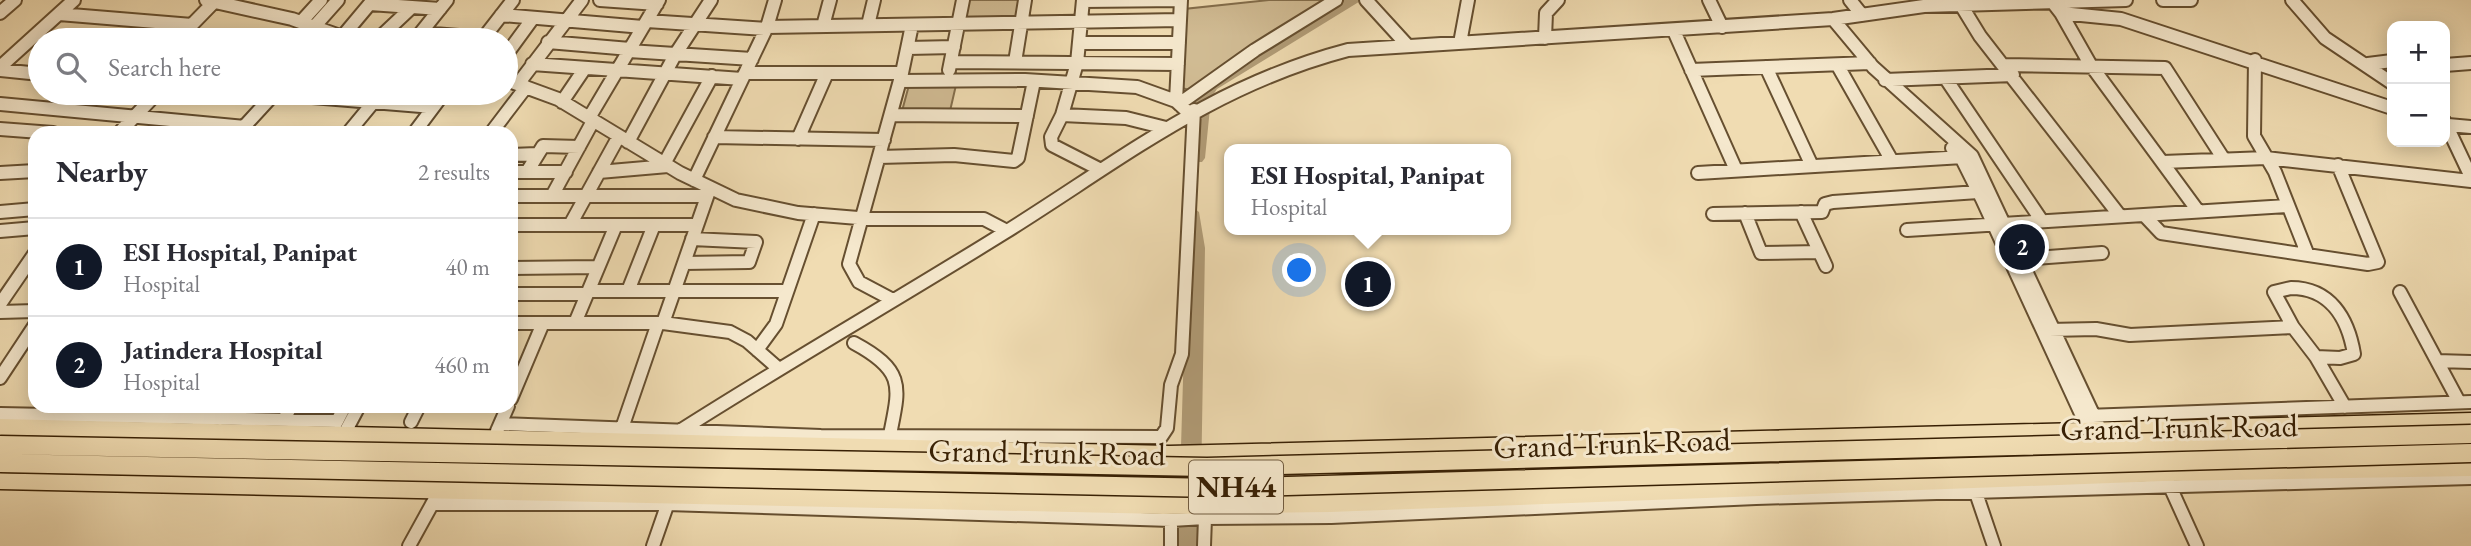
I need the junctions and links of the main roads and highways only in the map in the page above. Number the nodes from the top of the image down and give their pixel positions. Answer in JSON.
{"nodes":[{"id":1,"x":2471,"y":421,"type":"edge"},
{"id":2,"x":2390,"y":422,"type":"junction"},
{"id":3,"x":0,"y":427,"type":"edge"},
{"id":4,"x":2471,"y":434,"type":"edge"},
{"id":5,"x":0,"y":445,"type":"edge"},
{"id":6,"x":1477,"y":448,"type":"junction"},
{"id":7,"x":2471,"y":453,"type":"edge"},
{"id":8,"x":0,"y":463,"type":"edge"},
{"id":9,"x":2471,"y":468,"type":"edge"},
{"id":10,"x":2423,"y":469,"type":"junction"},
{"id":11,"x":0,"y":481,"type":"edge"},
{"id":12,"x":1485,"y":497,"type":"junction"}],
"edges":[{"from":1,"to":2,"type":"highway"},
{"from":2,"to":6,"type":"highway"},
{"from":2,"to":10,"type":"highway"},
{"from":3,"to":6,"type":"highway"},
{"from":4,"to":5,"type":"highway","name":"Grand Trunk Road","number":"NH44","bridge":true},
{"from":6,"to":12,"type":"highway"},
{"from":7,"to":8,"type":"highway","name":"Grand Trunk Road","number":"NH44","bridge":true},
{"from":9,"to":10,"type":"highway"},
{"from":10,"to":12,"type":"highway"},
{"from":11,"to":12,"type":"highway"}]}
